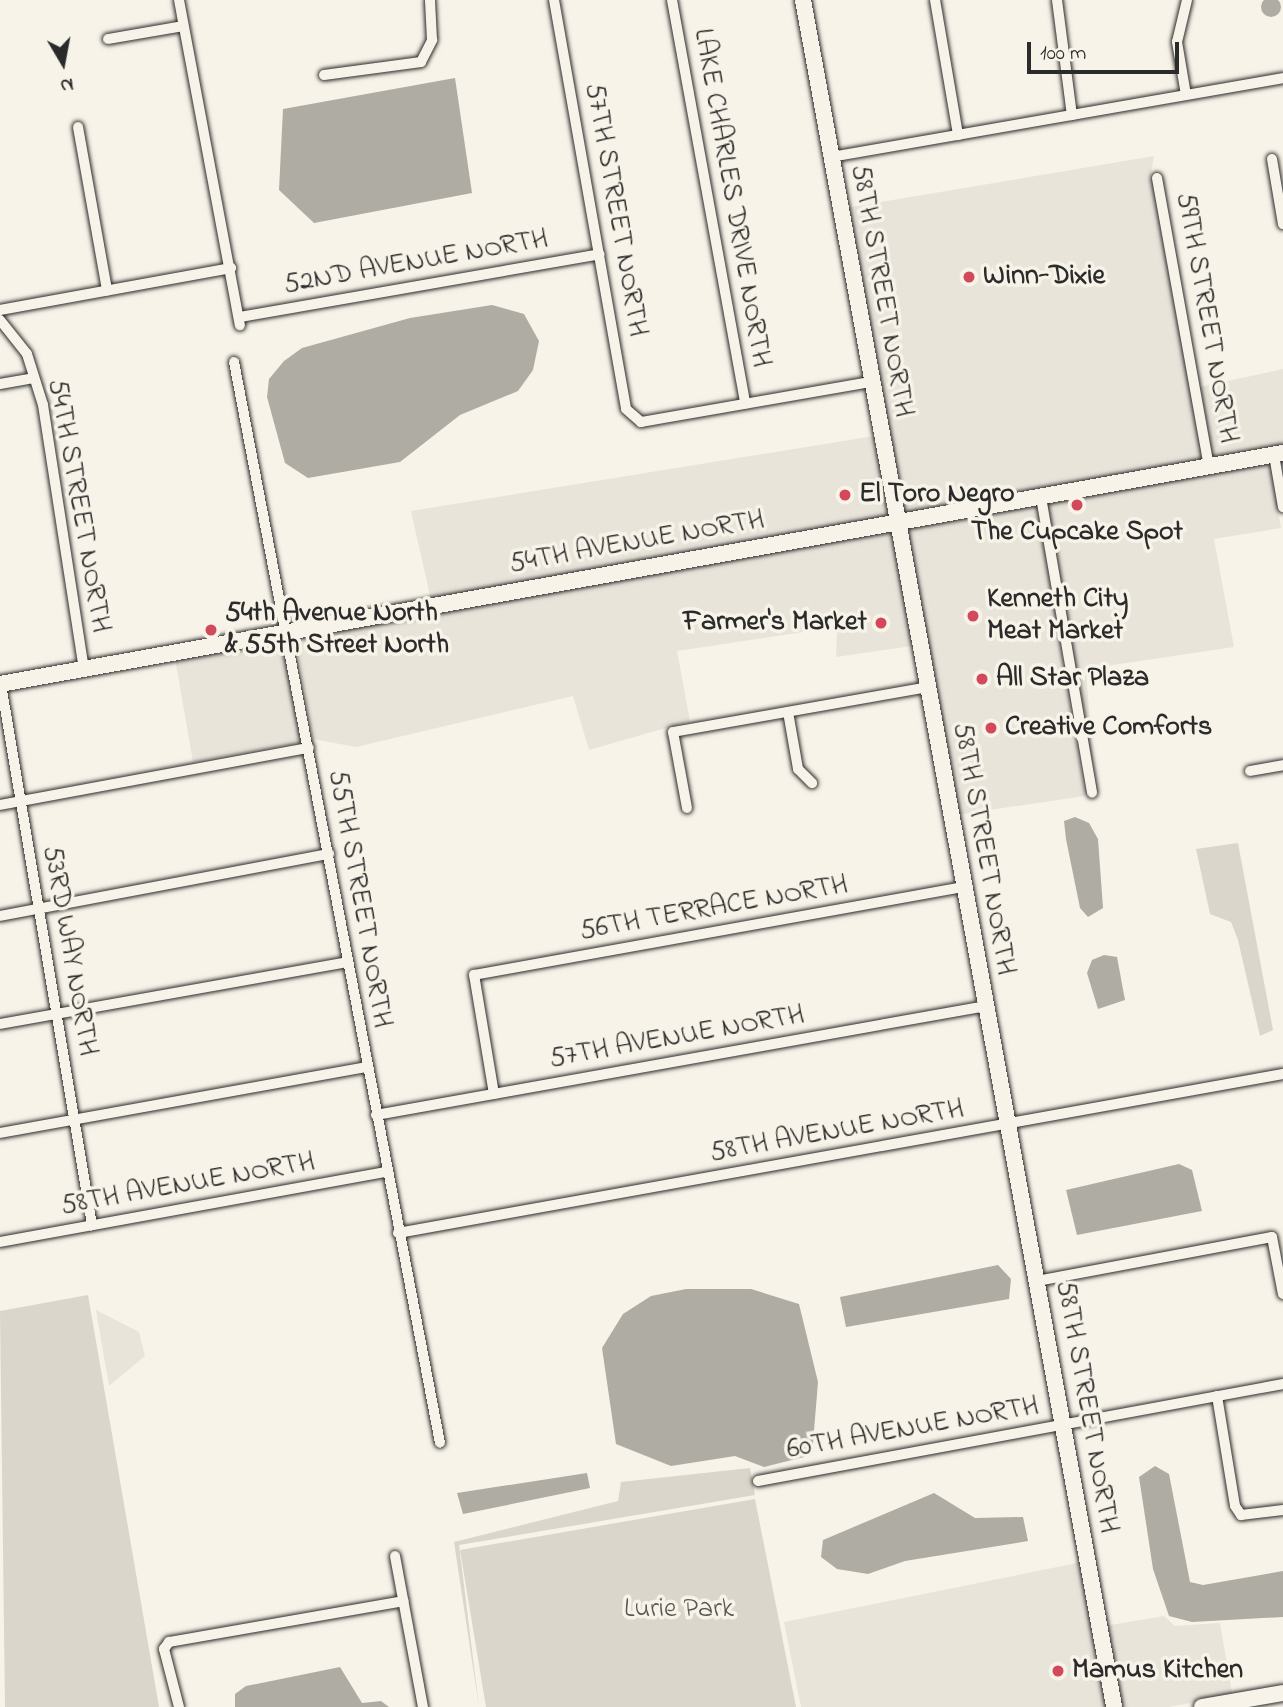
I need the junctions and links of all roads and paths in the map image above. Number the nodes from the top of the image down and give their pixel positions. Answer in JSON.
{"nodes":[{"id":1,"x":179,"y":0,"type":"edge"},
{"id":2,"x":430,"y":0,"type":"edge"},
{"id":3,"x":554,"y":0,"type":"edge"},
{"id":4,"x":672,"y":0,"type":"edge"},
{"id":5,"x":803,"y":0,"type":"edge"},
{"id":6,"x":934,"y":0,"type":"edge"},
{"id":7,"x":1056,"y":0,"type":"edge"},
{"id":8,"x":1187,"y":0,"type":"edge"},
{"id":9,"x":183,"y":26,"type":"junction"},
{"id":10,"x":108,"y":39,"type":"dead end"},
{"id":11,"x":324,"y":75,"type":"dead end"},
{"id":12,"x":1283,"y":78,"type":"edge"},
{"id":13,"x":1186,"y":95,"type":"junction"},
{"id":14,"x":1072,"y":115,"type":"junction"},
{"id":15,"x":78,"y":127,"type":"dead end"},
{"id":16,"x":958,"y":135,"type":"junction"},
{"id":17,"x":831,"y":158,"type":"junction"},
{"id":18,"x":1272,"y":159,"type":"dead end"},
{"id":19,"x":1157,"y":178,"type":"dead end"},
{"id":20,"x":1283,"y":223,"type":"edge"},
{"id":21,"x":600,"y":254,"type":"junction"},
{"id":22,"x":231,"y":268,"type":"junction"},
{"id":23,"x":107,"y":290,"type":"junction"},
{"id":24,"x":0,"y":310,"type":"edge"},
{"id":25,"x":0,"y":320,"type":"edge"},
{"id":26,"x":234,"y":362,"type":"dead end"},
{"id":27,"x":33,"y":378,"type":"junction"},
{"id":28,"x":870,"y":382,"type":"junction"},
{"id":29,"x":0,"y":384,"type":"edge"},
{"id":30,"x":745,"y":403,"type":"junction"},
{"id":31,"x":1278,"y":454,"type":"edge"},
{"id":32,"x":1209,"y":466,"type":"junction"},
{"id":33,"x":1041,"y":497,"type":"junction"},
{"id":34,"x":1283,"y":507,"type":"edge"},
{"id":35,"x":895,"y":523,"type":"junction"},
{"id":36,"x":289,"y":632,"type":"junction"},
{"id":37,"x":84,"y":669,"type":"junction"},
{"id":38,"x":0,"y":684,"type":"edge"},
{"id":39,"x":927,"y":687,"type":"junction"},
{"id":40,"x":788,"y":712,"type":"junction"},
{"id":41,"x":309,"y":748,"type":"junction"},
{"id":42,"x":1283,"y":765,"type":"edge"},
{"id":43,"x":1250,"y":771,"type":"dead end"},
{"id":44,"x":812,"y":783,"type":"dead end"},
{"id":45,"x":1092,"y":793,"type":"dead end"},
{"id":46,"x":21,"y":801,"type":"junction"},
{"id":47,"x":0,"y":805,"type":"edge"},
{"id":48,"x":687,"y":808,"type":"dead end"},
{"id":49,"x":329,"y":854,"type":"junction"},
{"id":50,"x":963,"y":887,"type":"junction"},
{"id":51,"x":39,"y":909,"type":"junction"},
{"id":52,"x":0,"y":916,"type":"edge"},
{"id":53,"x":347,"y":962,"type":"junction"},
{"id":54,"x":986,"y":1006,"type":"junction"},
{"id":55,"x":57,"y":1014,"type":"junction"},
{"id":56,"x":0,"y":1024,"type":"edge"},
{"id":57,"x":365,"y":1067,"type":"junction"},
{"id":58,"x":1283,"y":1073,"type":"edge"},
{"id":59,"x":494,"y":1094,"type":"junction"},
{"id":60,"x":376,"y":1115,"type":"junction"},
{"id":61,"x":74,"y":1120,"type":"junction"},
{"id":62,"x":1008,"y":1124,"type":"junction"},
{"id":63,"x":0,"y":1133,"type":"edge"},
{"id":64,"x":384,"y":1172,"type":"junction"},
{"id":65,"x":92,"y":1225,"type":"junction"},
{"id":66,"x":398,"y":1233,"type":"junction"},
{"id":67,"x":0,"y":1242,"type":"edge"},
{"id":68,"x":1037,"y":1281,"type":"junction"},
{"id":69,"x":1283,"y":1294,"type":"edge"},
{"id":70,"x":1283,"y":1384,"type":"edge"},
{"id":71,"x":1217,"y":1396,"type":"junction"},
{"id":72,"x":1063,"y":1423,"type":"junction"},
{"id":73,"x":440,"y":1443,"type":"dead end"},
{"id":74,"x":758,"y":1481,"type":"dead end"},
{"id":75,"x":1283,"y":1510,"type":"edge"},
{"id":76,"x":395,"y":1556,"type":"dead end"},
{"id":77,"x":403,"y":1601,"type":"junction"},
{"id":78,"x":1283,"y":1693,"type":"edge"},
{"id":79,"x":179,"y":1707,"type":"edge"},
{"id":80,"x":423,"y":1707,"type":"edge"},
{"id":81,"x":1114,"y":1707,"type":"edge"},
{"id":82,"x":1202,"y":1707,"type":"edge"}],
"edges":[{"from":1,"to":9,"type":"street"},
{"from":2,"to":11,"type":"street"},
{"from":3,"to":21,"type":"street","name":"57TH STREET NORTH"},
{"from":4,"to":30,"type":"street","name":"LAKE CHARLES DRIVE NORTH"},
{"from":5,"to":17,"type":"street","name":"58TH STREET NORTH"},
{"from":6,"to":16,"type":"street"},
{"from":7,"to":14,"type":"street"},
{"from":8,"to":13,"type":"street"},
{"from":9,"to":10,"type":"street"},
{"from":9,"to":22,"type":"street"},
{"from":12,"to":13,"type":"street"},
{"from":13,"to":14,"type":"street"},
{"from":14,"to":16,"type":"street"},
{"from":15,"to":23,"type":"street"},
{"from":16,"to":17,"type":"street"},
{"from":17,"to":28,"type":"street","name":"58TH STREET NORTH"},
{"from":18,"to":20,"type":"street"},
{"from":19,"to":32,"type":"street","name":"59TH STREET NORTH"},
{"from":21,"to":22,"type":"street","name":"52ND AVENUE NORTH"},
{"from":21,"to":30,"type":"street","name":"57TH STREET NORTH"},
{"from":22,"to":23,"type":"street"},
{"from":23,"to":24,"type":"street"},
{"from":25,"to":27,"type":"street","name":"54TH STREET NORTH"},
{"from":26,"to":36,"type":"street","name":"55TH STREET NORTH"},
{"from":27,"to":29,"type":"street"},
{"from":27,"to":37,"type":"street","name":"54TH STREET NORTH"},
{"from":28,"to":30,"type":"street"},
{"from":28,"to":35,"type":"street","name":"58TH STREET NORTH"},
{"from":31,"to":32,"type":"street","name":"54TH AVENUE NORTH"},
{"from":31,"to":34,"type":"street","name":"59TH STREET NORTH"},
{"from":32,"to":33,"type":"street","name":"54TH AVENUE NORTH"},
{"from":33,"to":35,"type":"street","name":"54TH AVENUE NORTH"},
{"from":33,"to":45,"type":"street"},
{"from":35,"to":36,"type":"street","name":"54TH AVENUE NORTH"},
{"from":35,"to":39,"type":"street","name":"58TH STREET NORTH"},
{"from":36,"to":37,"type":"street","name":"54TH AVENUE NORTH"},
{"from":36,"to":41,"type":"street","name":"55TH STREET NORTH"},
{"from":37,"to":38,"type":"street","name":"54TH AVENUE NORTH"},
{"from":38,"to":46,"type":"street","name":"53RD WAY NORTH"},
{"from":39,"to":40,"type":"street"},
{"from":39,"to":50,"type":"street","name":"58TH STREET NORTH"},
{"from":40,"to":44,"type":"street"},
{"from":40,"to":48,"type":"street"},
{"from":41,"to":46,"type":"street"},
{"from":41,"to":49,"type":"street","name":"55TH STREET NORTH"},
{"from":42,"to":43,"type":"street"},
{"from":46,"to":47,"type":"street"},
{"from":46,"to":51,"type":"street","name":"53RD WAY NORTH"},
{"from":49,"to":51,"type":"street"},
{"from":49,"to":53,"type":"street","name":"55TH STREET NORTH"},
{"from":50,"to":54,"type":"street","name":"58TH STREET NORTH"},
{"from":50,"to":59,"type":"street","name":"56TH TERRACE NORTH"},
{"from":51,"to":52,"type":"street"},
{"from":51,"to":55,"type":"street","name":"53RD WAY NORTH"},
{"from":53,"to":55,"type":"street"},
{"from":53,"to":57,"type":"street","name":"55TH STREET NORTH"},
{"from":54,"to":59,"type":"street","name":"57TH AVENUE NORTH"},
{"from":54,"to":62,"type":"street","name":"58TH STREET NORTH"},
{"from":55,"to":56,"type":"street"},
{"from":55,"to":61,"type":"street","name":"53RD WAY NORTH"},
{"from":57,"to":60,"type":"street","name":"55TH STREET NORTH"},
{"from":57,"to":61,"type":"street"},
{"from":58,"to":62,"type":"street","name":"58TH AVENUE NORTH"},
{"from":59,"to":60,"type":"street","name":"57TH AVENUE NORTH"},
{"from":60,"to":64,"type":"street","name":"55TH STREET NORTH"},
{"from":61,"to":63,"type":"street"},
{"from":61,"to":65,"type":"street","name":"53RD WAY NORTH"},
{"from":62,"to":66,"type":"street","name":"58TH AVENUE NORTH"},
{"from":62,"to":68,"type":"street","name":"58TH STREET NORTH"},
{"from":64,"to":65,"type":"street","name":"58TH AVENUE NORTH"},
{"from":64,"to":66,"type":"street","name":"55TH STREET NORTH"},
{"from":65,"to":67,"type":"street","name":"58TH AVENUE NORTH"},
{"from":66,"to":73,"type":"street","name":"55TH STREET NORTH"},
{"from":68,"to":69,"type":"street"},
{"from":68,"to":72,"type":"street","name":"58TH STREET NORTH"},
{"from":70,"to":71,"type":"street","name":"60TH AVENUE NORTH"},
{"from":71,"to":72,"type":"street","name":"60TH AVENUE NORTH"},
{"from":71,"to":75,"type":"street"},
{"from":72,"to":74,"type":"street","name":"60TH AVENUE NORTH"},
{"from":72,"to":81,"type":"street","name":"58TH STREET NORTH"},
{"from":76,"to":77,"type":"street"},
{"from":77,"to":79,"type":"street"},
{"from":77,"to":80,"type":"street"},
{"from":78,"to":82,"type":"street"}]}
